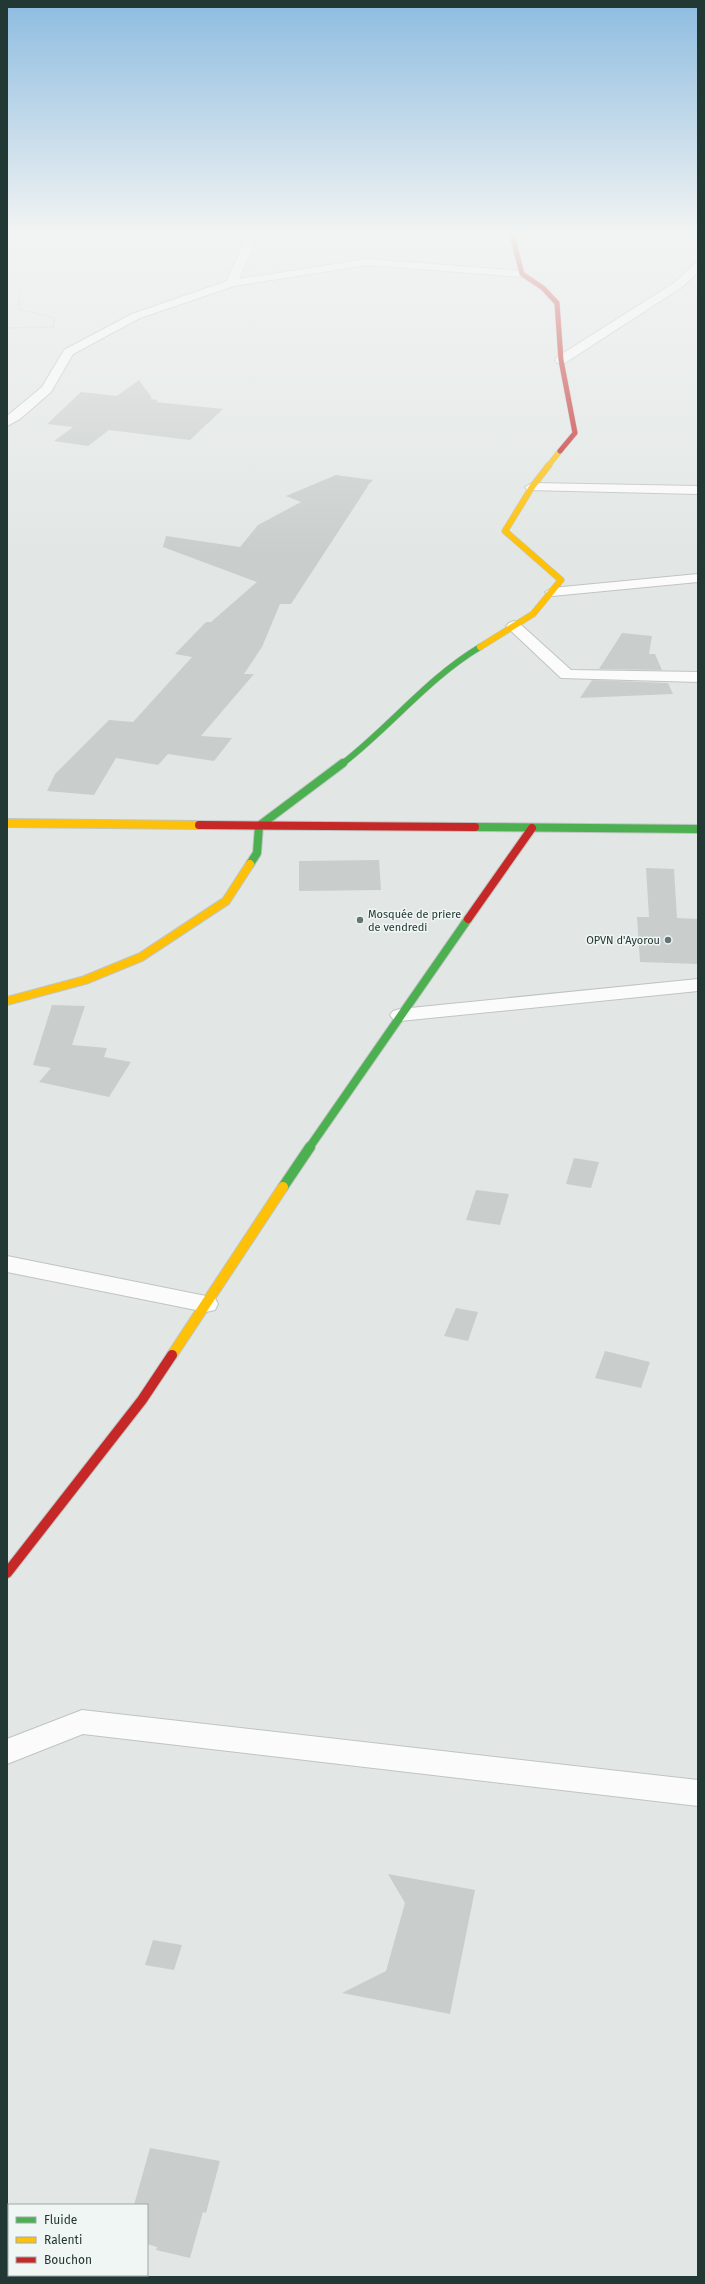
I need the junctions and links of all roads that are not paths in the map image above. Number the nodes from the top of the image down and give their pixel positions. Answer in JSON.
{"nodes":[{"id":1,"x":88,"y":342,"type":"edge"},
{"id":2,"x":559,"y":342,"type":"edge"},
{"id":3,"x":590,"y":342,"type":"edge"},
{"id":4,"x":561,"y":360,"type":"junction"},
{"id":5,"x":7,"y":422,"type":"edge"},
{"id":6,"x":532,"y":487,"type":"junction"},
{"id":7,"x":698,"y":490,"type":"edge"},
{"id":8,"x":698,"y":578,"type":"edge"},
{"id":9,"x":552,"y":592,"type":"junction"},
{"id":10,"x":514,"y":626,"type":"junction"},
{"id":11,"x":698,"y":677,"type":"edge"},
{"id":12,"x":7,"y":823,"type":"edge"},
{"id":13,"x":259,"y":826,"type":"junction"},
{"id":14,"x":532,"y":828,"type":"junction"},
{"id":15,"x":698,"y":829,"type":"edge"},
{"id":16,"x":698,"y":985,"type":"edge"},
{"id":17,"x":7,"y":1001,"type":"edge"},
{"id":18,"x":400,"y":1015,"type":"junction"},
{"id":19,"x":7,"y":1264,"type":"edge"},
{"id":20,"x":206,"y":1304,"type":"junction"},
{"id":21,"x":7,"y":1573,"type":"edge"},
{"id":22,"x":7,"y":1752,"type":"edge"},
{"id":23,"x":698,"y":1793,"type":"edge"}],
"edges":[{"from":1,"to":5,"type":"street"},
{"from":2,"to":4,"type":"street"},
{"from":3,"to":4,"type":"street"},
{"from":4,"to":6,"type":"street"},
{"from":6,"to":7,"type":"street"},
{"from":6,"to":9,"type":"street"},
{"from":8,"to":9,"type":"street"},
{"from":9,"to":10,"type":"street"},
{"from":10,"to":11,"type":"street"},
{"from":10,"to":13,"type":"street"},
{"from":12,"to":13,"type":"street"},
{"from":13,"to":14,"type":"street"},
{"from":13,"to":17,"type":"street"},
{"from":14,"to":15,"type":"street"},
{"from":14,"to":18,"type":"street"},
{"from":16,"to":18,"type":"street"},
{"from":18,"to":20,"type":"street"},
{"from":19,"to":20,"type":"street"},
{"from":20,"to":21,"type":"street"},
{"from":22,"to":23,"type":"street"}]}
